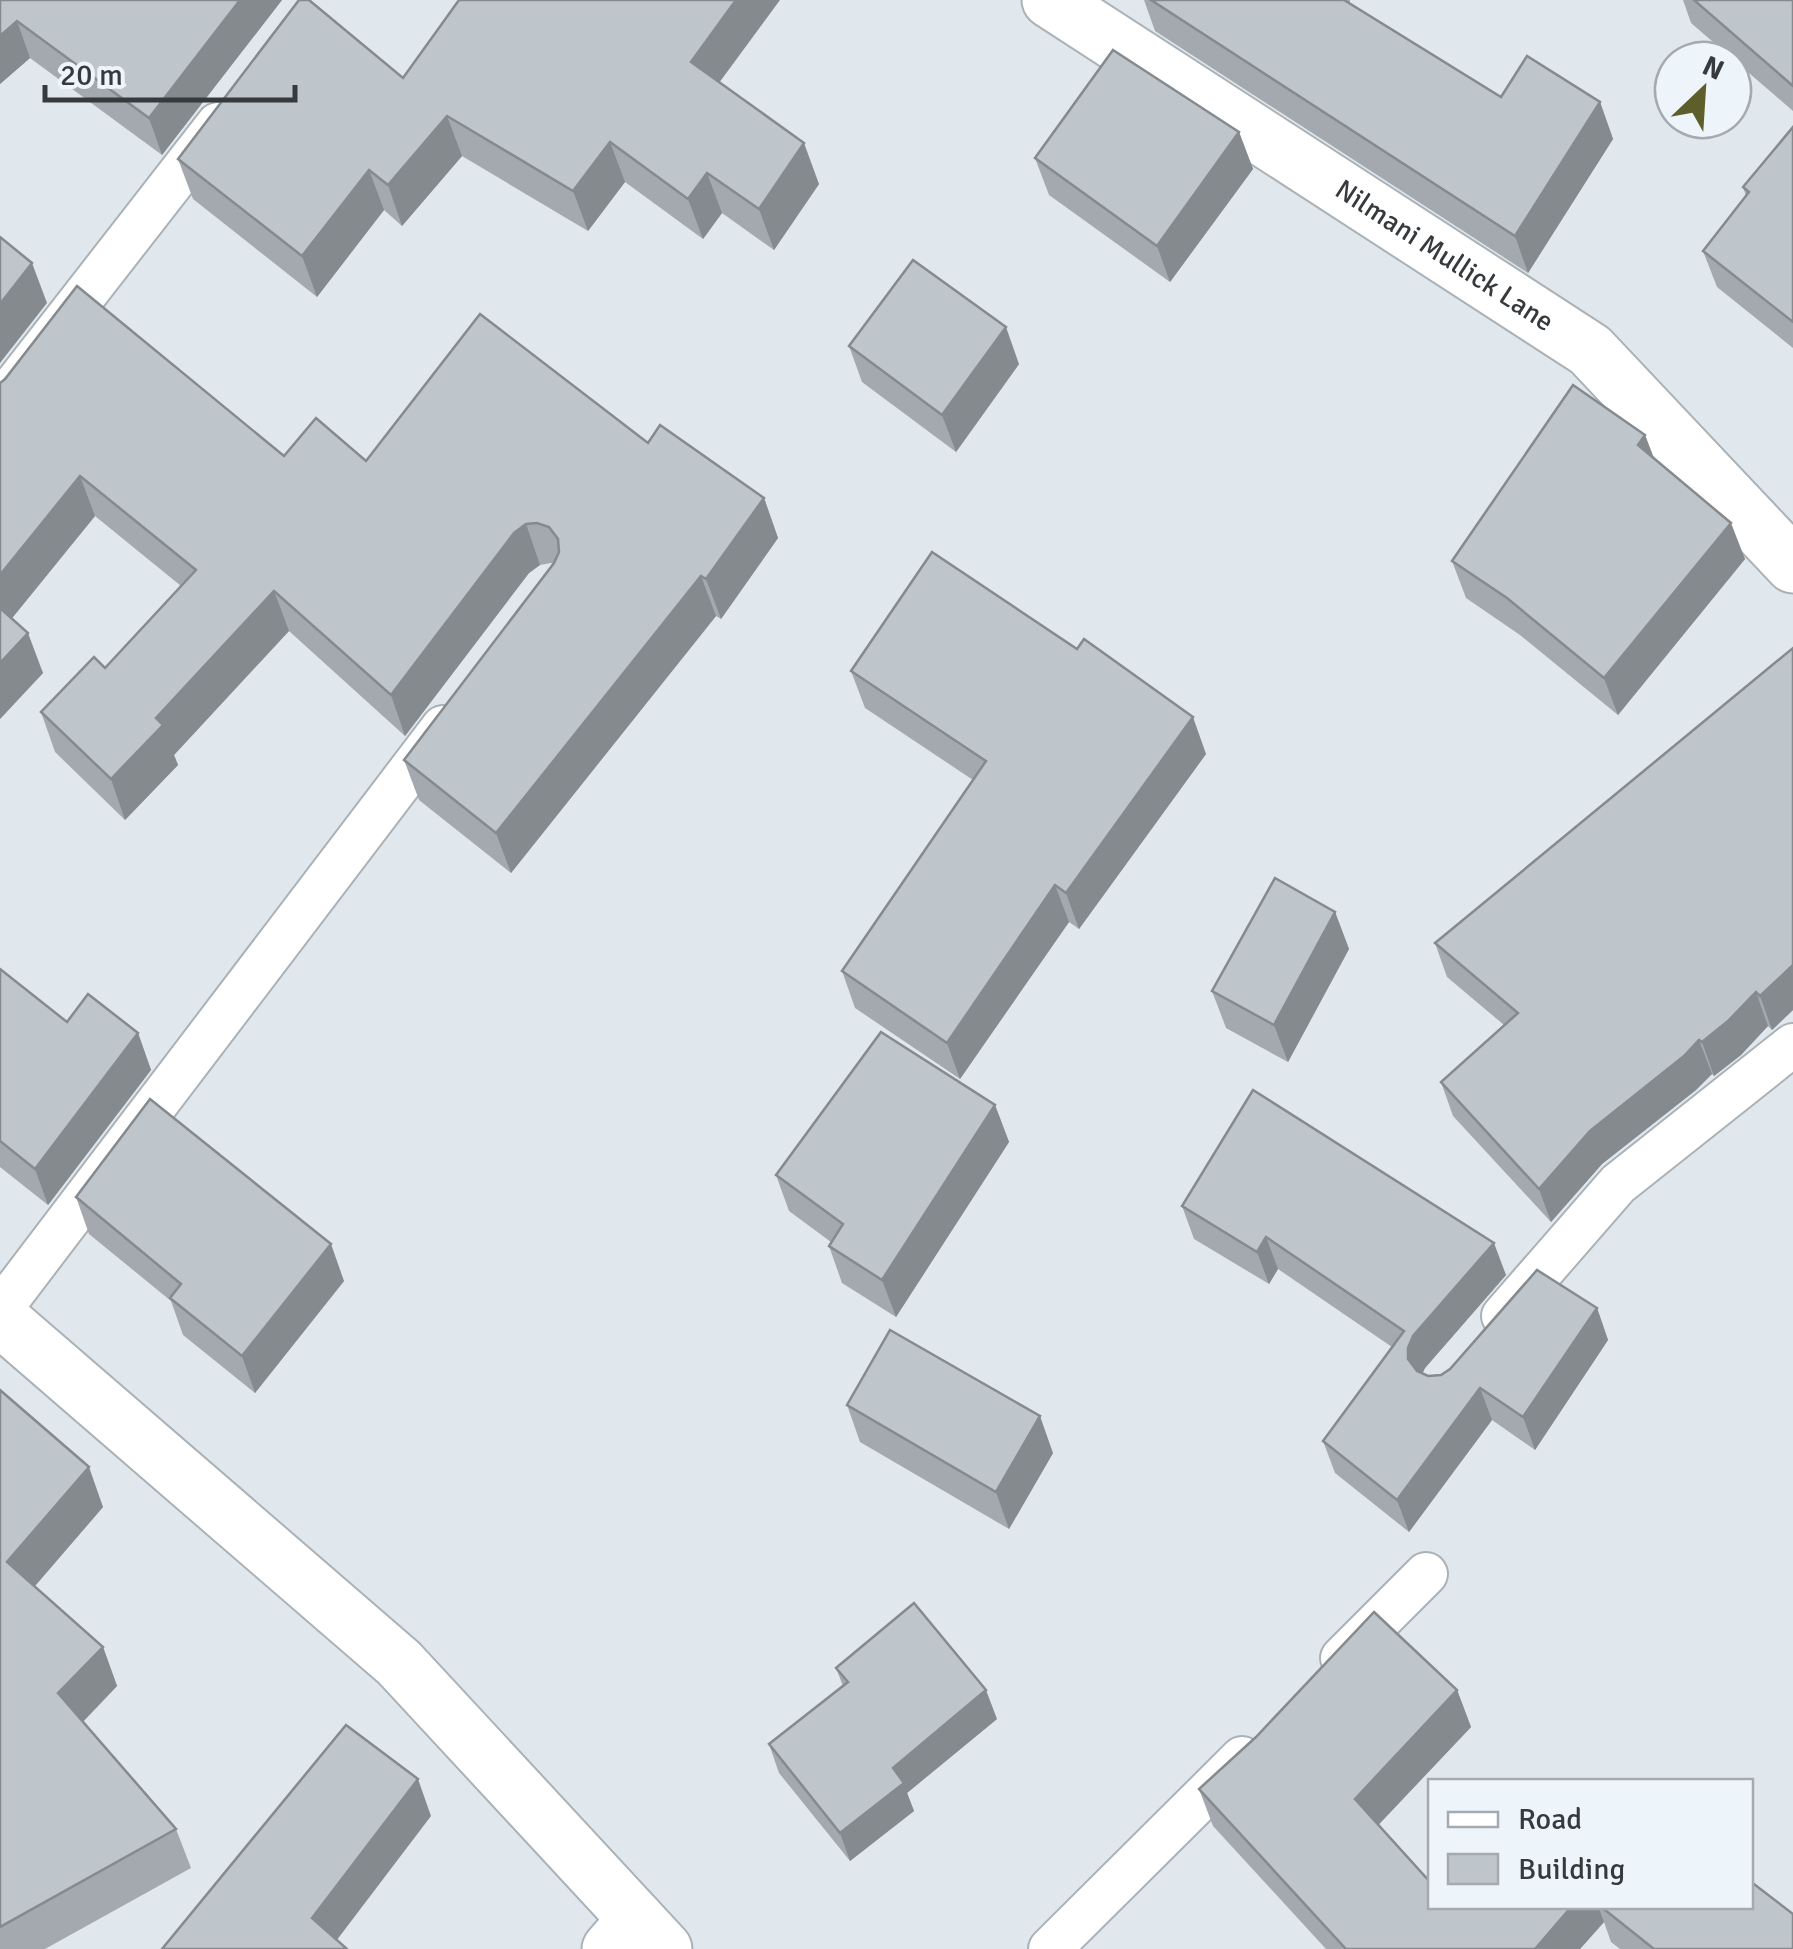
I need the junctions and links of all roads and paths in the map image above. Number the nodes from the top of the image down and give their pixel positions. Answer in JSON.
{"nodes":[{"id":1,"x":1050,"y":0,"type":"edge"},
{"id":2,"x":242,"y":93,"type":"edge"},
{"id":3,"x":0,"y":404,"type":"edge"},
{"id":4,"x":1793,"y":566,"type":"edge"},
{"id":5,"x":465,"y":698,"type":"edge"},
{"id":6,"x":1793,"y":1045,"type":"edge"},
{"id":7,"x":0,"y":1310,"type":"edge"},
{"id":8,"x":0,"y":1318,"type":"edge"},
{"id":9,"x":1481,"y":1341,"type":"edge"},
{"id":10,"x":1426,"y":1574,"type":"dead end"},
{"id":11,"x":1315,"y":1685,"type":"edge"},
{"id":12,"x":1273,"y":1727,"type":"edge"},
{"id":13,"x":637,"y":1939,"type":"edge"},
{"id":14,"x":1050,"y":1949,"type":"edge"}],
"edges":[{"from":1,"to":4,"type":"street","name":"Nilmani Mullick Lane"},
{"from":2,"to":3,"type":"lane"},
{"from":5,"to":7,"type":"lane"},
{"from":6,"to":9,"type":"lane"},
{"from":8,"to":13,"type":"street"},
{"from":10,"to":11,"type":"lane"},
{"from":12,"to":14,"type":"lane"}]}
